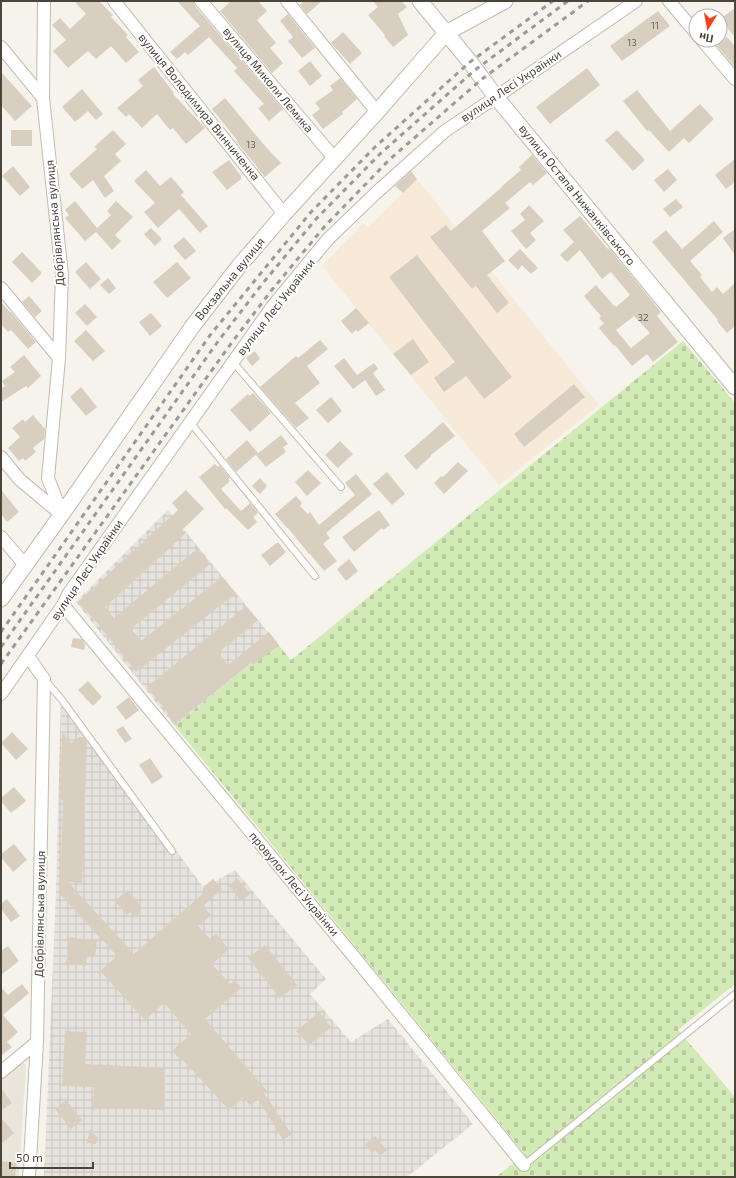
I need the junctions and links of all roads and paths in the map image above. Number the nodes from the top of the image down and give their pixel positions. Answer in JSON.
{"nodes":[{"id":1,"x":44,"y":1,"type":"edge"},
{"id":2,"x":114,"y":1,"type":"edge"},
{"id":3,"x":201,"y":1,"type":"edge"},
{"id":4,"x":287,"y":1,"type":"edge"},
{"id":5,"x":420,"y":1,"type":"edge"},
{"id":6,"x":505,"y":1,"type":"edge"},
{"id":7,"x":636,"y":1,"type":"edge"},
{"id":8,"x":669,"y":1,"type":"edge"},
{"id":9,"x":688,"y":24,"type":"edge"},
{"id":10,"x":446,"y":33,"type":"junction"},
{"id":11,"x":1,"y":47,"type":"edge"},
{"id":12,"x":709,"y":48,"type":"edge"},
{"id":13,"x":735,"y":79,"type":"edge"},
{"id":14,"x":496,"y":97,"type":"junction"},
{"id":15,"x":43,"y":98,"type":"junction"},
{"id":16,"x":377,"y":112,"type":"junction"},
{"id":17,"x":335,"y":159,"type":"junction"},
{"id":18,"x":284,"y":214,"type":"junction"},
{"id":19,"x":1,"y":288,"type":"edge"},
{"id":20,"x":59,"y":358,"type":"junction"},
{"id":21,"x":234,"y":362,"type":"junction"},
{"id":22,"x":735,"y":387,"type":"edge"},
{"id":23,"x":190,"y":422,"type":"junction"},
{"id":24,"x":1,"y":457,"type":"edge"},
{"id":25,"x":341,"y":487,"type":"dead end"},
{"id":26,"x":62,"y":514,"type":"junction"},
{"id":27,"x":1,"y":537,"type":"edge"},
{"id":28,"x":25,"y":565,"type":"junction"},
{"id":29,"x":315,"y":576,"type":"dead end"},
{"id":30,"x":1,"y":599,"type":"edge"},
{"id":31,"x":63,"y":605,"type":"junction"},
{"id":32,"x":28,"y":656,"type":"junction"},
{"id":33,"x":44,"y":679,"type":"junction"},
{"id":34,"x":1,"y":694,"type":"edge"},
{"id":35,"x":172,"y":851,"type":"dead end"},
{"id":36,"x":735,"y":994,"type":"edge"},
{"id":37,"x":38,"y":1042,"type":"junction"},
{"id":38,"x":1,"y":1072,"type":"edge"},
{"id":39,"x":524,"y":1165,"type":"joint"},
{"id":40,"x":29,"y":1177,"type":"edge"}],
"edges":[{"from":1,"to":15,"type":"street","name":"Добрівлянська вулиця"},
{"from":2,"to":18,"type":"street","name":"вулиця Володимира Винниченка"},
{"from":3,"to":17,"type":"street","name":"вулиця Миколи Лемика"},
{"from":4,"to":16,"type":"street"},
{"from":5,"to":10,"type":"street","name":"вулиця Остапа Нижанківського"},
{"from":6,"to":10,"type":"street","name":"Вокзальна вулиця"},
{"from":7,"to":14,"type":"street","name":"вулиця Лесі Українки"},
{"from":8,"to":9,"type":"street"},
{"from":10,"to":14,"type":"street","name":"вулиця Остапа Нижанківського"},
{"from":10,"to":16,"type":"street","name":"Вокзальна вулиця"},
{"from":11,"to":15,"type":"street"},
{"from":12,"to":13,"type":"street"},
{"from":14,"to":21,"type":"street","name":"вулиця Лесі Українки"},
{"from":14,"to":22,"type":"street","name":"вулиця Остапа Нижанківського"},
{"from":15,"to":20,"type":"street","name":"Добрівлянська вулиця"},
{"from":16,"to":17,"type":"street","name":"Вокзальна вулиця"},
{"from":17,"to":18,"type":"street","name":"Вокзальна вулиця"},
{"from":18,"to":26,"type":"street","name":"Вокзальна вулиця"},
{"from":19,"to":20,"type":"street"},
{"from":20,"to":26,"type":"street","name":"Добрівлянська вулиця"},
{"from":21,"to":23,"type":"street","name":"вулиця Лесі Українки"},
{"from":21,"to":25,"type":"lane"},
{"from":23,"to":29,"type":"lane"},
{"from":23,"to":31,"type":"street","name":"вулиця Лесі Українки"},
{"from":24,"to":26,"type":"street"},
{"from":26,"to":28,"type":"street","name":"Вокзальна вулиця"},
{"from":27,"to":28,"type":"street"},
{"from":28,"to":30,"type":"street","name":"Вокзальна вулиця"},
{"from":31,"to":32,"type":"street","name":"вулиця Лесі Українки"},
{"from":31,"to":39,"type":"street","name":"провулок Лесі Українки"},
{"from":32,"to":33,"type":"street"},
{"from":32,"to":34,"type":"street","name":"вулиця Лесі Українки"},
{"from":33,"to":35,"type":"lane"},
{"from":33,"to":37,"type":"street","name":"Добрівлянська вулиця"},
{"from":36,"to":39,"type":"lane"},
{"from":37,"to":38,"type":"street"},
{"from":37,"to":40,"type":"street","name":"Добрівлянська вулиця"}]}
